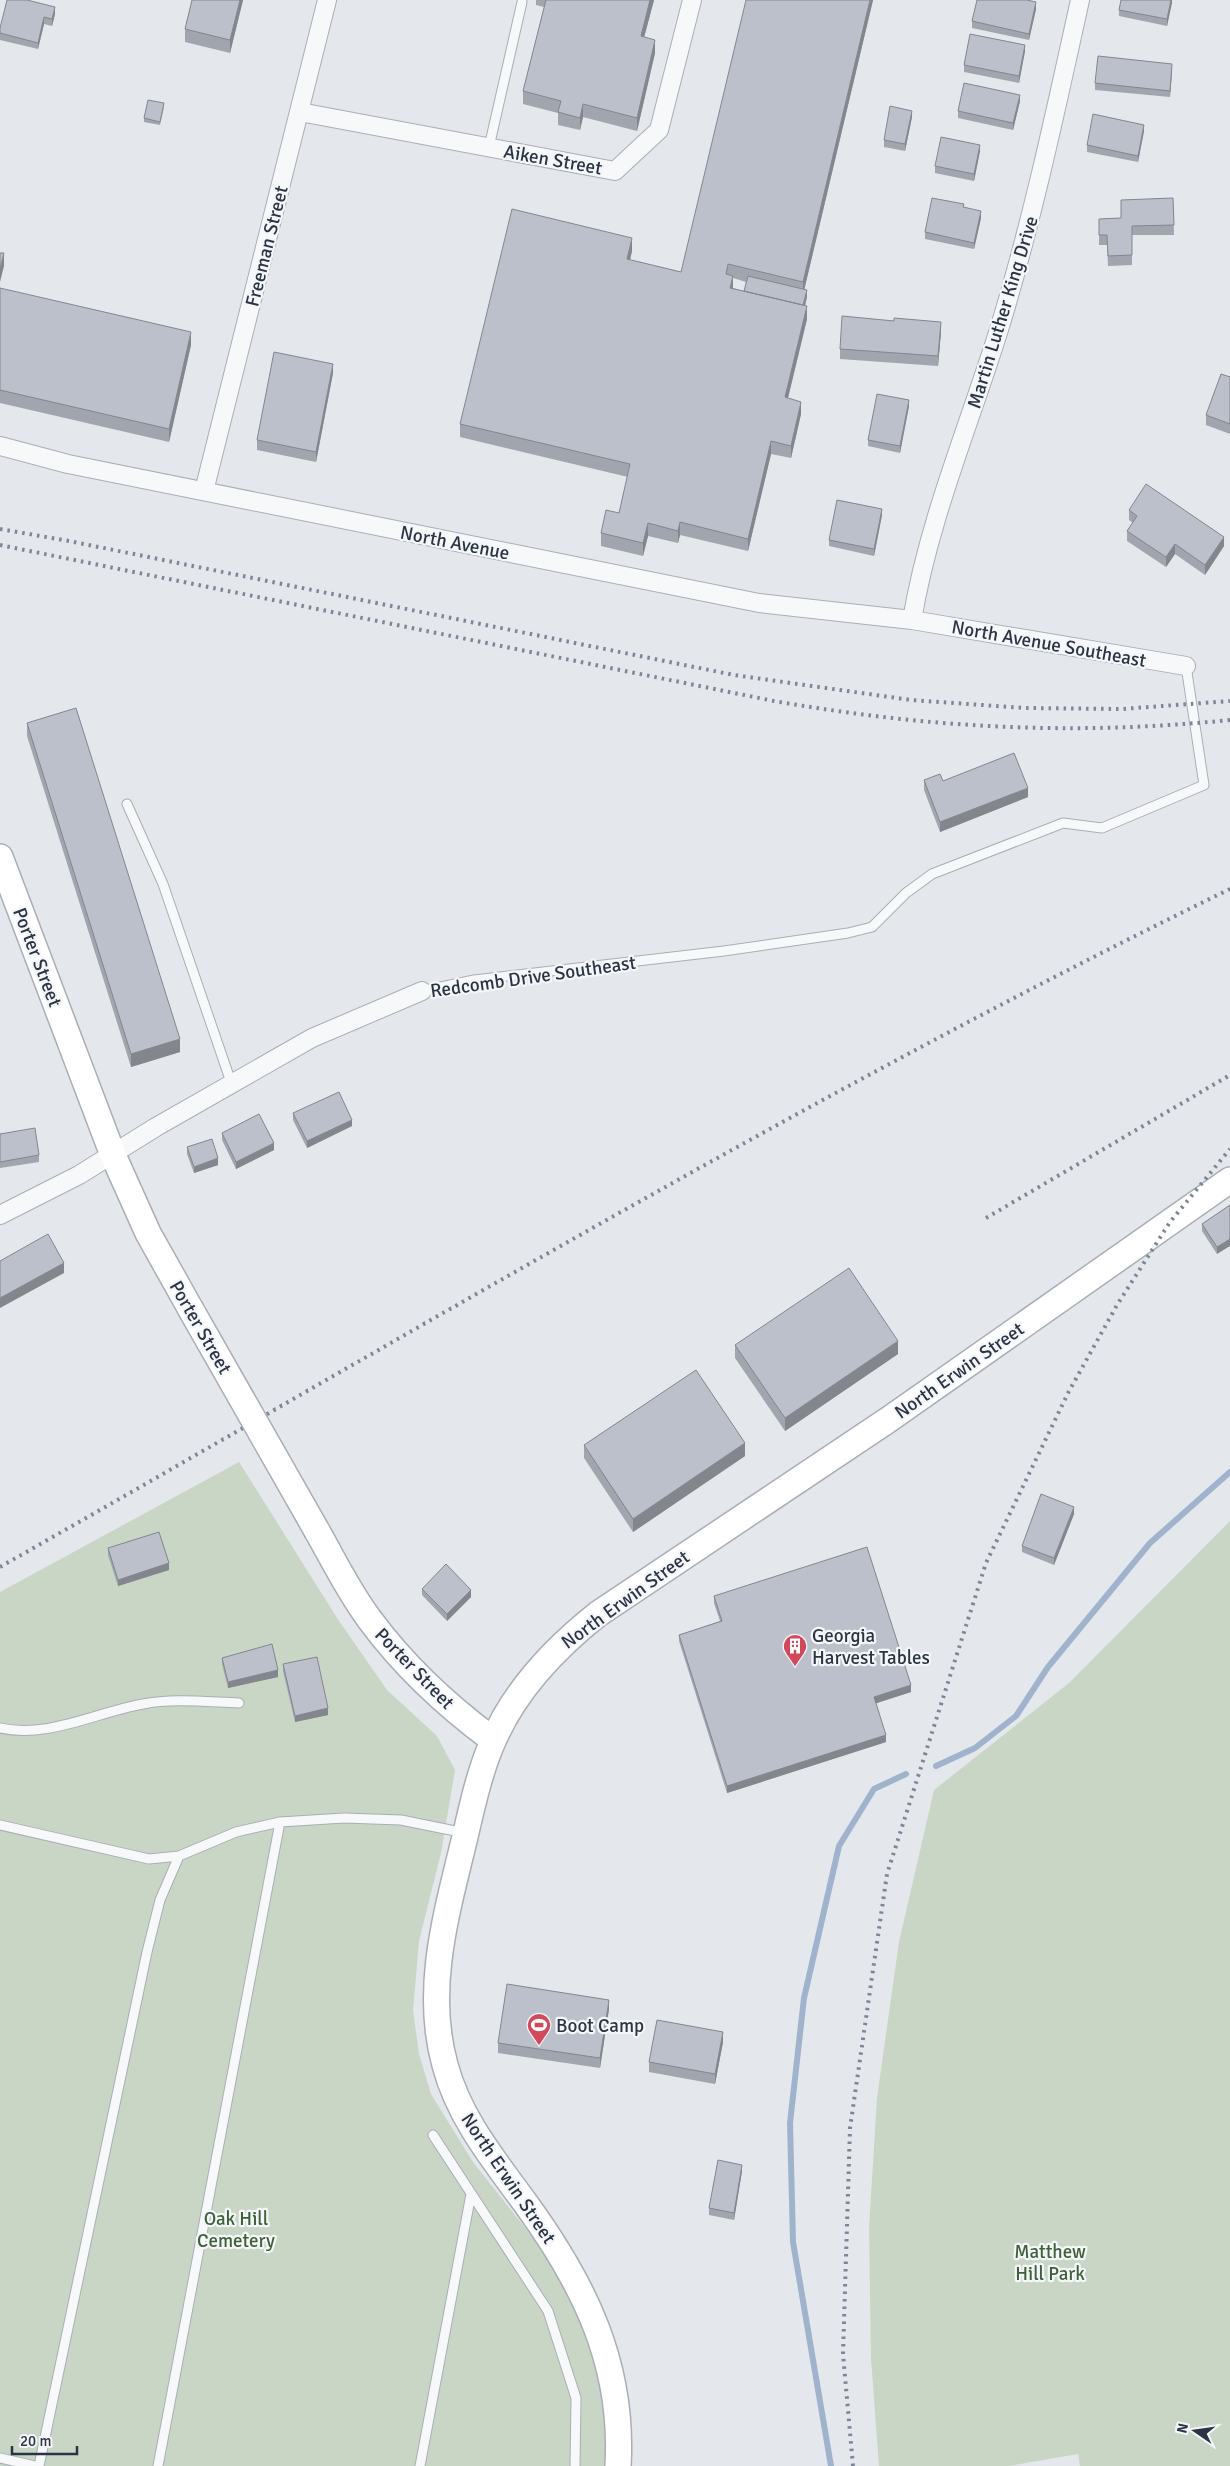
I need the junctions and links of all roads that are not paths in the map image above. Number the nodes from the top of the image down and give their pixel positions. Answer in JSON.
{"nodes":[{"id":1,"x":327,"y":0,"type":"edge"},
{"id":2,"x":692,"y":0,"type":"edge"},
{"id":3,"x":1080,"y":0,"type":"edge"},
{"id":4,"x":522,"y":2,"type":"dead end"},
{"id":5,"x":300,"y":112,"type":"junction"},
{"id":6,"x":489,"y":147,"type":"junction"},
{"id":7,"x":0,"y":446,"type":"edge"},
{"id":8,"x":204,"y":491,"type":"junction"},
{"id":9,"x":912,"y":620,"type":"junction"},
{"id":10,"x":1186,"y":666,"type":"joint"},
{"id":11,"x":127,"y":804,"type":"dead end"},
{"id":12,"x":1,"y":864,"type":"edge"},
{"id":13,"x":422,"y":991,"type":"joint"},
{"id":14,"x":232,"y":1085,"type":"junction"},
{"id":15,"x":113,"y":1156,"type":"junction"},
{"id":16,"x":1230,"y":1180,"type":"edge"},
{"id":17,"x":0,"y":1215,"type":"edge"},
{"id":18,"x":239,"y":1703,"type":"dead end"},
{"id":19,"x":0,"y":1728,"type":"edge"},
{"id":20,"x":493,"y":1740,"type":"junction"},
{"id":21,"x":280,"y":1822,"type":"junction"},
{"id":22,"x":0,"y":1825,"type":"edge"},
{"id":23,"x":466,"y":1833,"type":"junction"},
{"id":24,"x":179,"y":1856,"type":"junction"},
{"id":25,"x":433,"y":2135,"type":"dead end"},
{"id":26,"x":472,"y":2194,"type":"junction"},
{"id":27,"x":0,"y":2458,"type":"edge"},
{"id":28,"x":37,"y":2466,"type":"edge"},
{"id":29,"x":158,"y":2466,"type":"edge"},
{"id":30,"x":420,"y":2466,"type":"edge"},
{"id":31,"x":575,"y":2466,"type":"edge"},
{"id":32,"x":618,"y":2466,"type":"edge"}],
"edges":[{"from":1,"to":5,"type":"street","name":"Freeman Street"},
{"from":2,"to":6,"type":"street","name":"Aiken Street"},
{"from":3,"to":9,"type":"street","name":"Martin Luther King Drive"},
{"from":4,"to":6,"type":"lane"},
{"from":5,"to":6,"type":"street","name":"Aiken Street"},
{"from":5,"to":8,"type":"street","name":"Freeman Street"},
{"from":7,"to":8,"type":"street","name":"North Avenue"},
{"from":8,"to":9,"type":"street","name":"North Avenue"},
{"from":9,"to":10,"type":"street","name":"North Avenue Southeast"},
{"from":10,"to":13,"type":"lane","name":"Redcomb Drive Southeast"},
{"from":11,"to":14,"type":"lane"},
{"from":12,"to":15,"type":"street","name":"Porter Street"},
{"from":13,"to":14,"type":"street","name":"Redcomb Drive Southeast"},
{"from":14,"to":15,"type":"street","name":"Redcomb Drive Southeast"},
{"from":15,"to":17,"type":"street","name":"Redcomb Drive Southeast"},
{"from":15,"to":20,"type":"street","name":"Porter Street","bridge":true},
{"from":16,"to":20,"type":"street","name":"North Erwin Street"},
{"from":18,"to":19,"type":"lane"},
{"from":20,"to":23,"type":"street","name":"North Erwin Street"},
{"from":21,"to":23,"type":"lane"},
{"from":21,"to":24,"type":"lane"},
{"from":21,"to":29,"type":"lane"},
{"from":22,"to":24,"type":"lane"},
{"from":23,"to":32,"type":"street","name":"North Erwin Street"},
{"from":24,"to":28,"type":"lane"},
{"from":25,"to":26,"type":"lane"},
{"from":26,"to":30,"type":"lane"},
{"from":26,"to":31,"type":"lane"},
{"from":27,"to":28,"type":"lane"}]}
